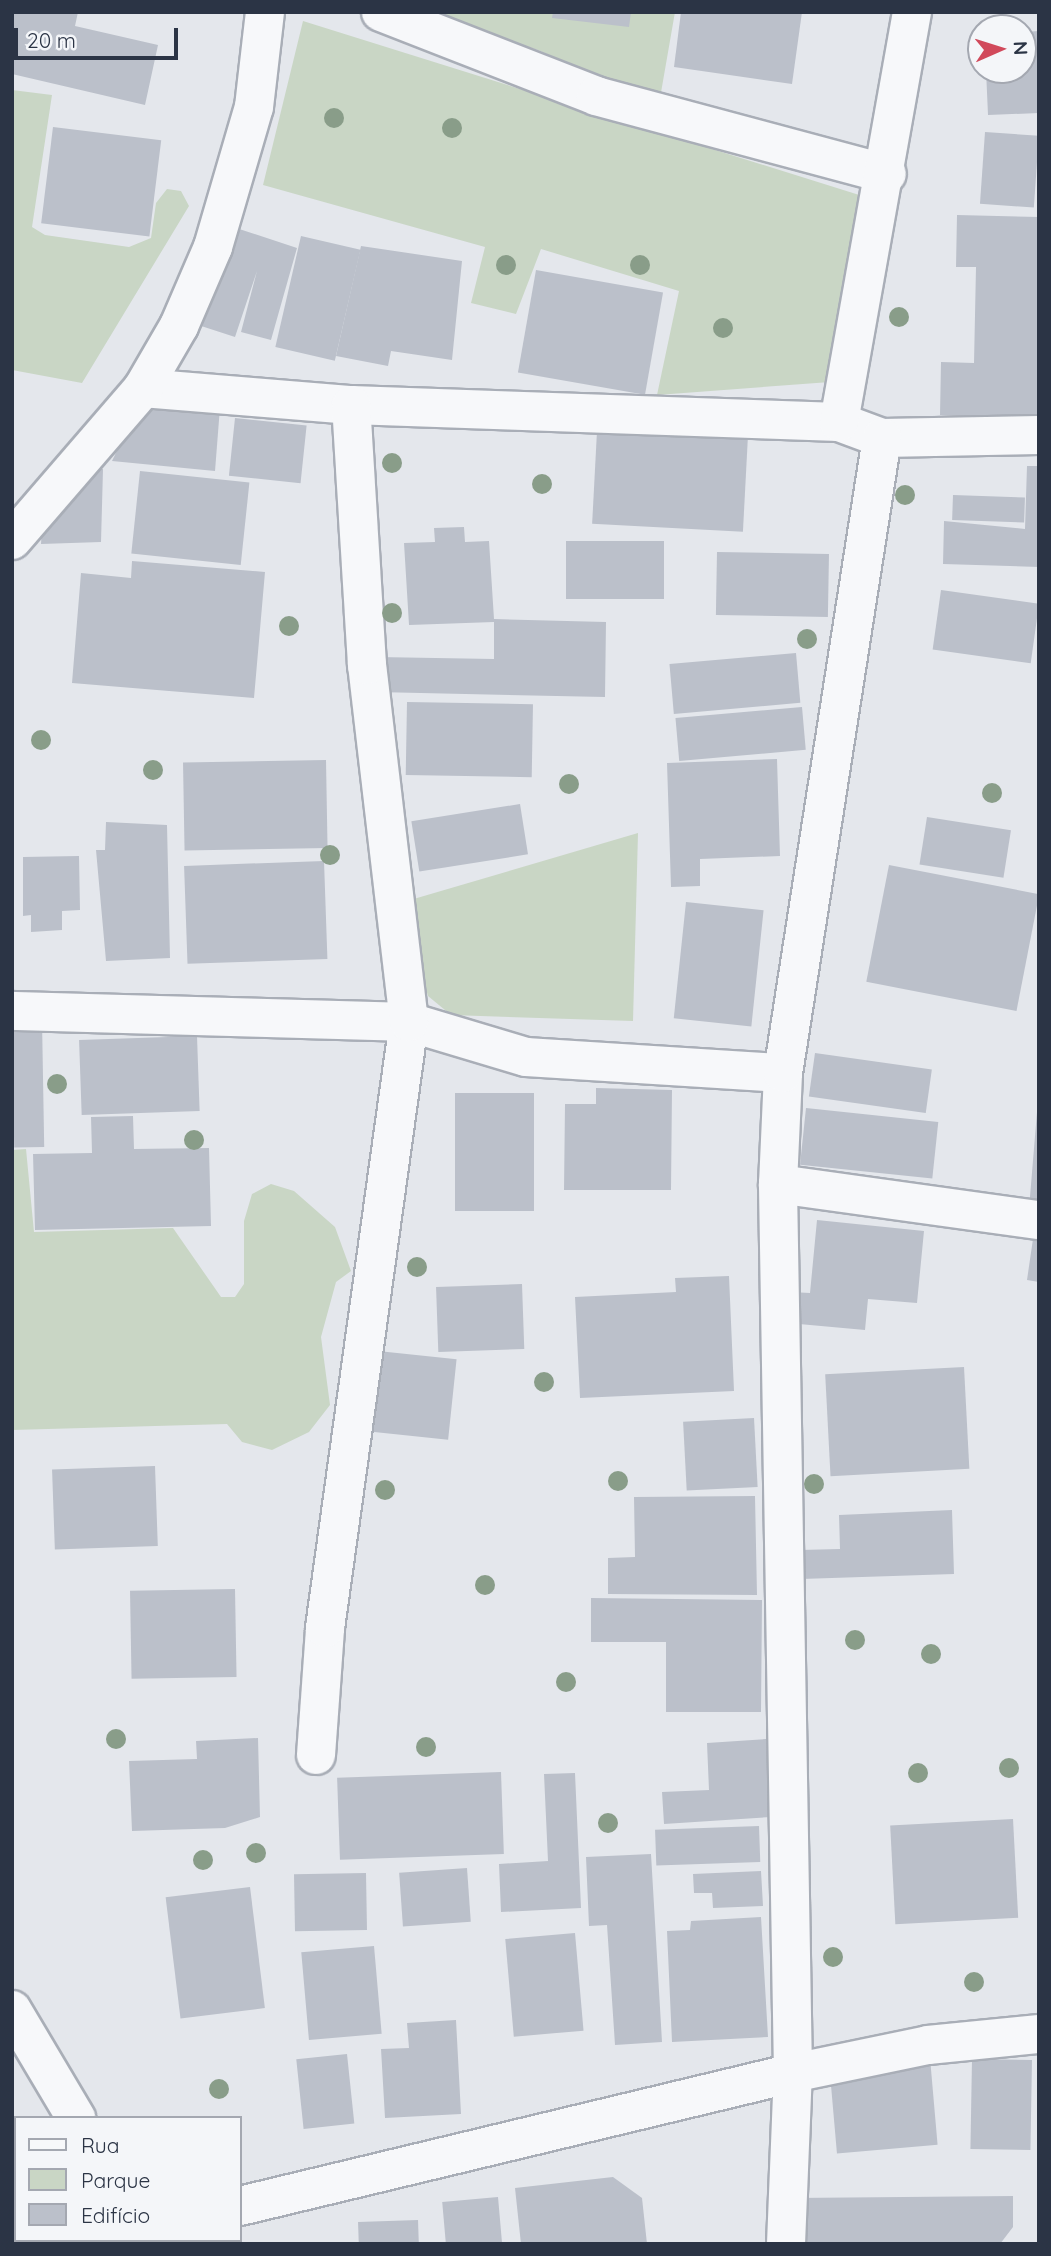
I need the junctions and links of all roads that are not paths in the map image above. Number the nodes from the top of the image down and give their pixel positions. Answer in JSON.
{"nodes":[{"id":1,"x":265,"y":12,"type":"edge"},
{"id":2,"x":381,"y":12,"type":"edge"},
{"id":3,"x":912,"y":12,"type":"edge"},
{"id":4,"x":887,"y":174,"type":"junction"},
{"id":5,"x":143,"y":388,"type":"junction"},
{"id":6,"x":351,"y":405,"type":"junction"},
{"id":7,"x":839,"y":422,"type":"junction"},
{"id":8,"x":1039,"y":435,"type":"edge"},
{"id":9,"x":882,"y":438,"type":"junction"},
{"id":10,"x":12,"y":540,"type":"edge"},
{"id":11,"x":12,"y":1011,"type":"edge"},
{"id":12,"x":409,"y":1022,"type":"junction"},
{"id":13,"x":783,"y":1073,"type":"junction"},
{"id":14,"x":778,"y":1184,"type":"junction"},
{"id":15,"x":1039,"y":1220,"type":"edge"},
{"id":16,"x":316,"y":1755,"type":"dead end"},
{"id":17,"x":12,"y":2010,"type":"edge"},
{"id":18,"x":1039,"y":2034,"type":"edge"},
{"id":19,"x":793,"y":2073,"type":"junction"},
{"id":20,"x":75,"y":2116,"type":"edge"},
{"id":21,"x":242,"y":2206,"type":"edge"},
{"id":22,"x":786,"y":2244,"type":"edge"}],
"edges":[{"from":1,"to":5,"type":"street"},
{"from":2,"to":4,"type":"street"},
{"from":3,"to":4,"type":"street"},
{"from":4,"to":7,"type":"street"},
{"from":5,"to":6,"type":"street"},
{"from":5,"to":10,"type":"street"},
{"from":6,"to":7,"type":"street"},
{"from":6,"to":12,"type":"street"},
{"from":7,"to":9,"type":"street"},
{"from":8,"to":9,"type":"street"},
{"from":9,"to":13,"type":"street"},
{"from":11,"to":12,"type":"street"},
{"from":12,"to":13,"type":"street"},
{"from":12,"to":16,"type":"street"},
{"from":13,"to":14,"type":"street"},
{"from":14,"to":15,"type":"street"},
{"from":14,"to":19,"type":"street"},
{"from":17,"to":20,"type":"street"},
{"from":18,"to":19,"type":"street"},
{"from":19,"to":21,"type":"street"},
{"from":19,"to":22,"type":"street"}]}
